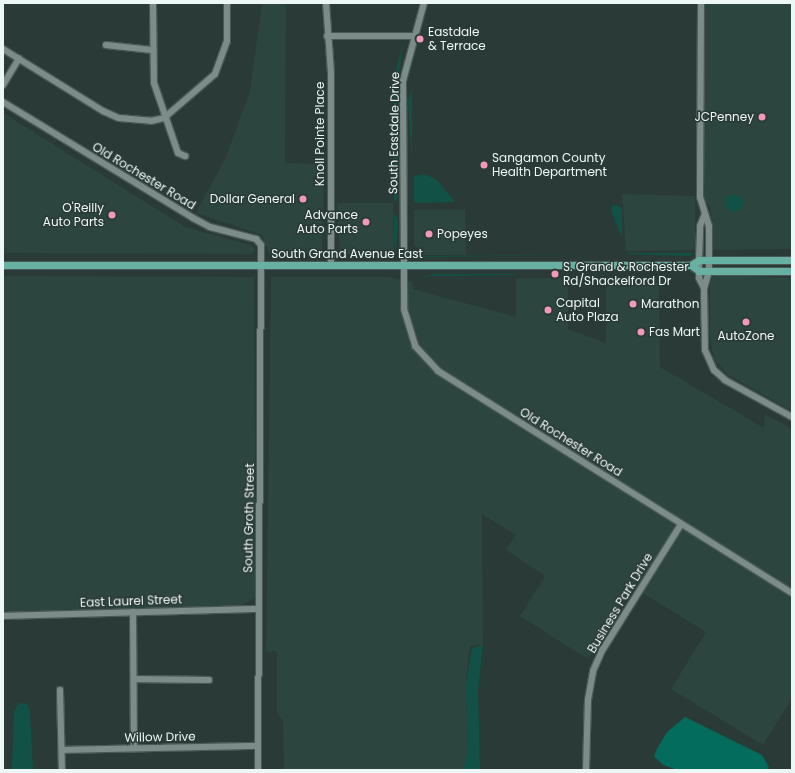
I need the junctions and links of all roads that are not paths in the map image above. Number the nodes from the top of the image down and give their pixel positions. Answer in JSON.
{"nodes":[{"id":1,"x":152,"y":3,"type":"edge"},
{"id":2,"x":227,"y":3,"type":"edge"},
{"id":3,"x":326,"y":3,"type":"edge"},
{"id":4,"x":424,"y":3,"type":"edge"},
{"id":5,"x":701,"y":3,"type":"edge"},
{"id":6,"x":326,"y":36,"type":"junction"},
{"id":7,"x":414,"y":36,"type":"junction"},
{"id":8,"x":106,"y":45,"type":"dead end"},
{"id":9,"x":3,"y":49,"type":"edge"},
{"id":10,"x":152,"y":50,"type":"junction"},
{"id":11,"x":19,"y":58,"type":"junction"},
{"id":12,"x":3,"y":85,"type":"edge"},
{"id":13,"x":3,"y":102,"type":"edge"},
{"id":14,"x":164,"y":118,"type":"junction"},
{"id":15,"x":185,"y":156,"type":"dead end"},
{"id":16,"x":704,"y":216,"type":"junction"},
{"id":17,"x":699,"y":260,"type":"junction"},
{"id":18,"x":709,"y":260,"type":"junction"},
{"id":19,"x":792,"y":260,"type":"edge"},
{"id":20,"x":3,"y":265,"type":"edge"},
{"id":21,"x":262,"y":265,"type":"junction"},
{"id":22,"x":331,"y":265,"type":"junction"},
{"id":23,"x":404,"y":265,"type":"junction"},
{"id":24,"x":691,"y":265,"type":"junction"},
{"id":25,"x":699,"y":271,"type":"junction"},
{"id":26,"x":709,"y":271,"type":"junction"},
{"id":27,"x":792,"y":271,"type":"edge"},
{"id":28,"x":704,"y":288,"type":"junction"},
{"id":29,"x":792,"y":417,"type":"edge"},
{"id":30,"x":682,"y":524,"type":"junction"},
{"id":31,"x":792,"y":593,"type":"edge"},
{"id":32,"x":259,"y":609,"type":"junction"},
{"id":33,"x":133,"y":612,"type":"junction"},
{"id":34,"x":3,"y":616,"type":"edge"},
{"id":35,"x":134,"y":679,"type":"junction"},
{"id":36,"x":209,"y":680,"type":"dead end"},
{"id":37,"x":60,"y":690,"type":"dead end"},
{"id":38,"x":258,"y":746,"type":"junction"},
{"id":39,"x":134,"y":748,"type":"junction"},
{"id":40,"x":62,"y":750,"type":"junction"},
{"id":41,"x":62,"y":770,"type":"edge"},
{"id":42,"x":258,"y":770,"type":"edge"},
{"id":43,"x":586,"y":770,"type":"edge"}],
"edges":[{"from":1,"to":10,"type":"street"},
{"from":2,"to":14,"type":"street"},
{"from":3,"to":6,"type":"street","name":"Knoll Pointe Place"},
{"from":4,"to":7,"type":"street","name":"South Eastdale Drive"},
{"from":5,"to":16,"type":"street"},
{"from":6,"to":7,"type":"street"},
{"from":6,"to":22,"type":"street","name":"Knoll Pointe Place"},
{"from":7,"to":23,"type":"street","name":"South Eastdale Drive"},
{"from":8,"to":10,"type":"street"},
{"from":9,"to":11,"type":"street"},
{"from":10,"to":14,"type":"street"},
{"from":11,"to":12,"type":"street"},
{"from":11,"to":14,"type":"street"},
{"from":13,"to":21,"type":"street","name":"Old Rochester Road"},
{"from":14,"to":15,"type":"street"},
{"from":16,"to":17,"type":"street"},
{"from":16,"to":18,"type":"street"},
{"from":17,"to":18,"type":"main road"},
{"from":17,"to":24,"type":"main road"},
{"from":17,"to":25,"type":"street"},
{"from":18,"to":19,"type":"main road"},
{"from":18,"to":26,"type":"street"},
{"from":20,"to":21,"type":"main road","name":"South Grand Avenue East"},
{"from":21,"to":22,"type":"main road","name":"South Grand Avenue East"},
{"from":21,"to":32,"type":"street","name":"South Groth Street"},
{"from":22,"to":23,"type":"main road","name":"South Grand Avenue East"},
{"from":23,"to":24,"type":"main road","name":"South Grand Avenue East"},
{"from":23,"to":30,"type":"street","name":"Old Rochester Road"},
{"from":24,"to":25,"type":"main road"},
{"from":25,"to":26,"type":"main road"},
{"from":25,"to":28,"type":"street"},
{"from":26,"to":27,"type":"main road"},
{"from":26,"to":28,"type":"street"},
{"from":28,"to":29,"type":"street"},
{"from":30,"to":31,"type":"street","name":"Old Rochester Road"},
{"from":30,"to":43,"type":"street","name":"Business Park Drive"},
{"from":32,"to":33,"type":"street","name":"East Laurel Street"},
{"from":32,"to":38,"type":"street","name":"South Groth Street"},
{"from":33,"to":34,"type":"street","name":"East Laurel Street"},
{"from":33,"to":35,"type":"street"},
{"from":35,"to":36,"type":"street"},
{"from":35,"to":39,"type":"street"},
{"from":37,"to":40,"type":"street"},
{"from":38,"to":39,"type":"street","name":"Willow Drive"},
{"from":38,"to":42,"type":"street","name":"South Groth Street"},
{"from":39,"to":40,"type":"street","name":"Willow Drive"},
{"from":40,"to":41,"type":"street"}]}
